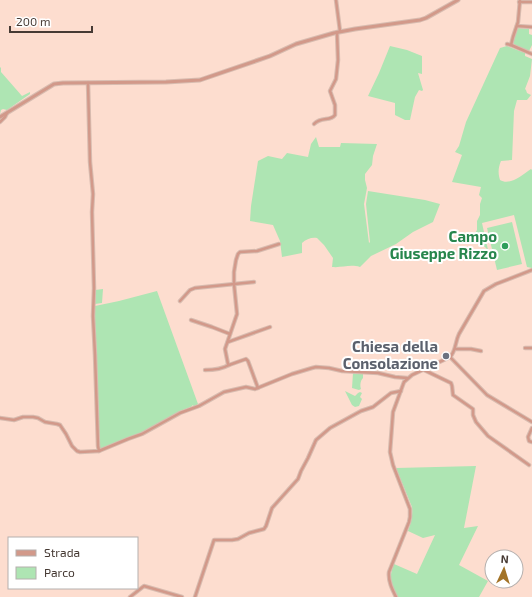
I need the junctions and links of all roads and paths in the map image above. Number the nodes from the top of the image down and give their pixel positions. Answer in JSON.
{"nodes":[{"id":1,"x":336,"y":0,"type":"edge"},
{"id":2,"x":458,"y":0,"type":"edge"},
{"id":3,"x":519,"y":1,"type":"edge"},
{"id":4,"x":532,"y":2,"type":"edge"},
{"id":5,"x":517,"y":26,"type":"junction"},
{"id":6,"x":532,"y":27,"type":"edge"},
{"id":7,"x":339,"y":32,"type":"junction"},
{"id":8,"x":507,"y":44,"type":"dead end"},
{"id":9,"x":511,"y":45,"type":"junction"},
{"id":10,"x":532,"y":54,"type":"edge"},
{"id":11,"x":88,"y":83,"type":"junction"},
{"id":12,"x":7,"y":112,"type":"junction"},
{"id":13,"x":0,"y":117,"type":"edge"},
{"id":14,"x":0,"y":122,"type":"edge"},
{"id":15,"x":314,"y":124,"type":"dead end"},
{"id":16,"x":279,"y":244,"type":"dead end"},
{"id":17,"x":532,"y":270,"type":"edge"},
{"id":18,"x":254,"y":282,"type":"dead end"},
{"id":19,"x":234,"y":284,"type":"junction"},
{"id":20,"x":180,"y":301,"type":"dead end"},
{"id":21,"x":190,"y":320,"type":"dead end"},
{"id":22,"x":270,"y":327,"type":"dead end"},
{"id":23,"x":230,"y":334,"type":"junction"},
{"id":24,"x":227,"y":342,"type":"junction"},
{"id":25,"x":525,"y":348,"type":"dead end"},
{"id":26,"x":532,"y":348,"type":"edge"},
{"id":27,"x":455,"y":349,"type":"junction"},
{"id":28,"x":481,"y":351,"type":"dead end"},
{"id":29,"x":450,"y":358,"type":"junction"},
{"id":30,"x":230,"y":365,"type":"junction"},
{"id":31,"x":205,"y":370,"type":"dead end"},
{"id":32,"x":424,"y":370,"type":"junction"},
{"id":33,"x":407,"y":378,"type":"junction"},
{"id":34,"x":258,"y":388,"type":"junction"},
{"id":35,"x":400,"y":391,"type":"junction"},
{"id":36,"x":0,"y":418,"type":"edge"},
{"id":37,"x":532,"y":422,"type":"edge"},
{"id":38,"x":532,"y":428,"type":"edge"},
{"id":39,"x":532,"y":442,"type":"edge"},
{"id":40,"x":99,"y":451,"type":"junction"},
{"id":41,"x":530,"y":465,"type":"dead end"},
{"id":42,"x":130,"y":597,"type":"edge"},
{"id":43,"x":182,"y":597,"type":"edge"},
{"id":44,"x":196,"y":597,"type":"edge"},
{"id":45,"x":396,"y":597,"type":"edge"}],
"edges":[{"from":1,"to":7,"type":"street"},
{"from":2,"to":7,"type":"street"},
{"from":3,"to":4,"type":"street"},
{"from":3,"to":5,"type":"street"},
{"from":5,"to":6,"type":"street"},
{"from":5,"to":9,"type":"street"},
{"from":7,"to":11,"type":"street"},
{"from":7,"to":15,"type":"street"},
{"from":8,"to":9,"type":"street"},
{"from":9,"to":10,"type":"street"},
{"from":11,"to":12,"type":"street"},
{"from":11,"to":40,"type":"street"},
{"from":12,"to":13,"type":"street"},
{"from":12,"to":14,"type":"street"},
{"from":16,"to":19,"type":"street"},
{"from":17,"to":27,"type":"street"},
{"from":18,"to":19,"type":"street"},
{"from":19,"to":20,"type":"street"},
{"from":19,"to":23,"type":"street"},
{"from":21,"to":23,"type":"street"},
{"from":22,"to":24,"type":"street"},
{"from":23,"to":24,"type":"street"},
{"from":24,"to":30,"type":"street"},
{"from":25,"to":26,"type":"street"},
{"from":27,"to":28,"type":"street"},
{"from":27,"to":29,"type":"street"},
{"from":29,"to":32,"type":"street"},
{"from":29,"to":37,"type":"street"},
{"from":30,"to":31,"type":"street"},
{"from":30,"to":34,"type":"street"},
{"from":32,"to":33,"type":"street"},
{"from":32,"to":41,"type":"street"},
{"from":33,"to":34,"type":"street"},
{"from":33,"to":35,"type":"street"},
{"from":34,"to":40,"type":"street"},
{"from":35,"to":44,"type":"street"},
{"from":35,"to":45,"type":"street"},
{"from":36,"to":40,"type":"street"},
{"from":38,"to":39,"type":"street"},
{"from":42,"to":43,"type":"street"}]}
